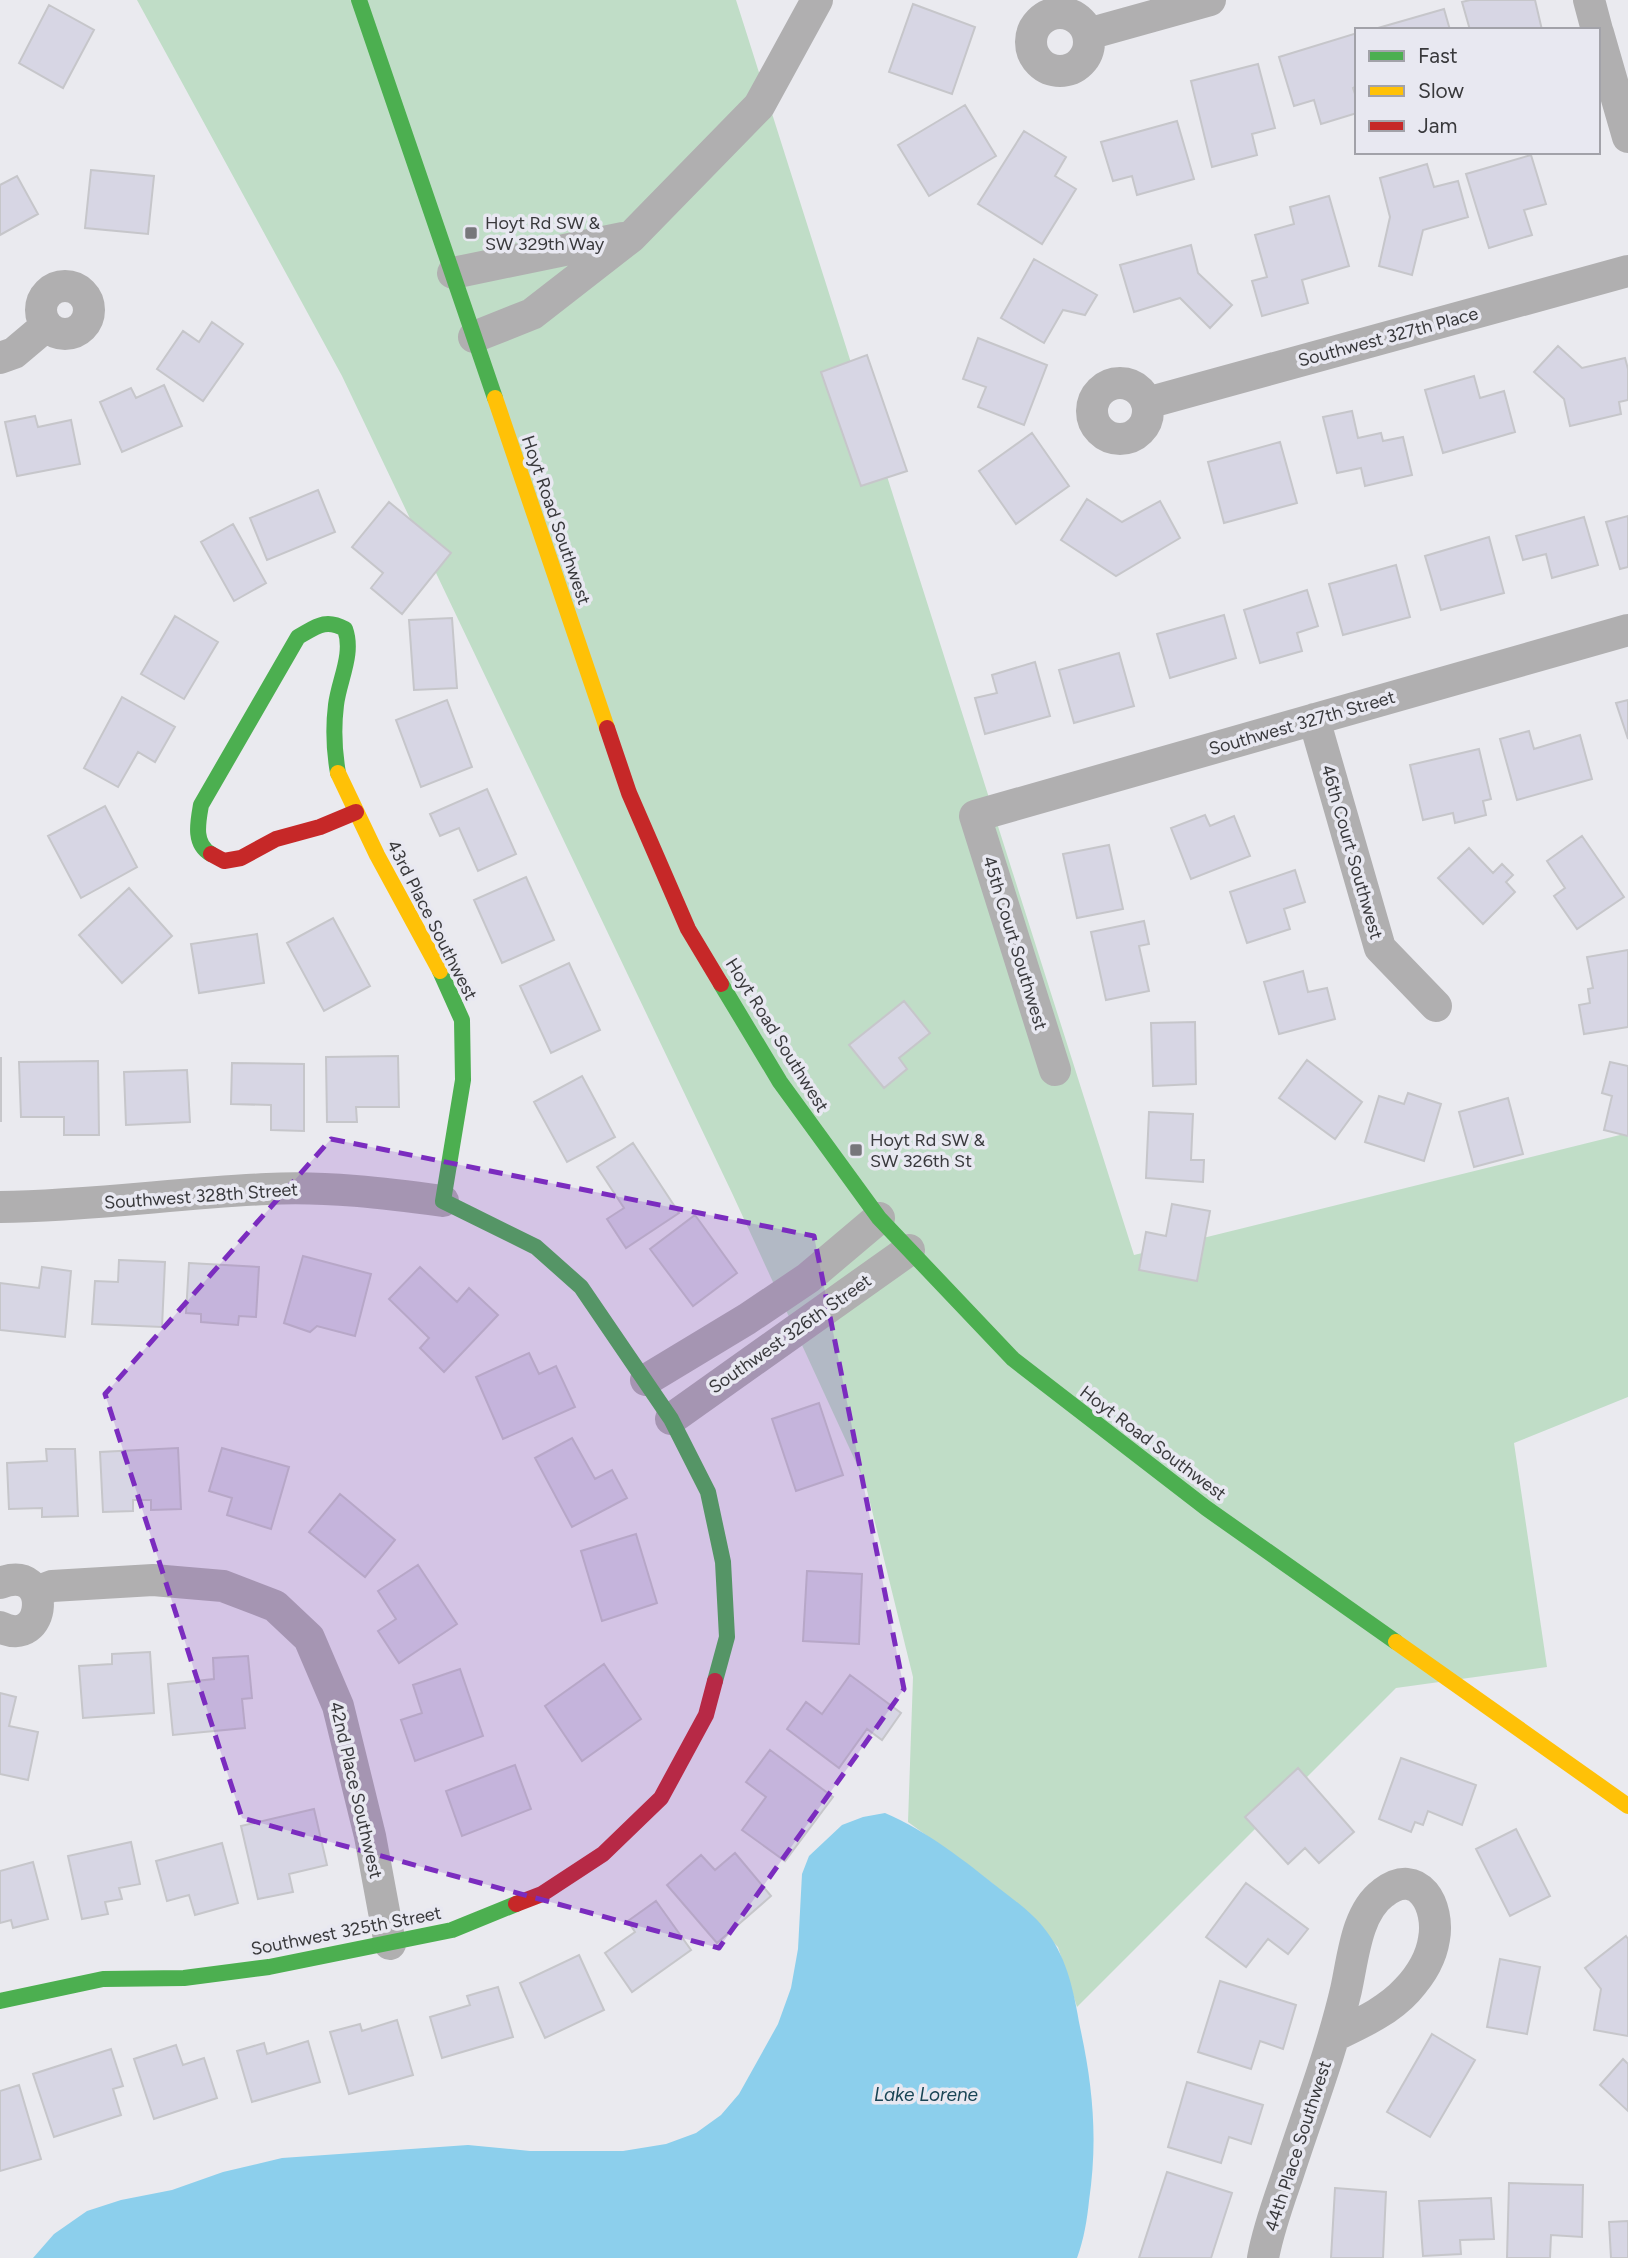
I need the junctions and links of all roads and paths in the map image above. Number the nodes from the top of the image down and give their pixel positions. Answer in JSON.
{"nodes":[{"id":1,"x":359,"y":0,"type":"edge"},
{"id":2,"x":817,"y":0,"type":"edge"},
{"id":3,"x":1210,"y":0,"type":"edge"},
{"id":4,"x":1589,"y":0,"type":"edge"},
{"id":5,"x":1597,"y":28,"type":"edge"},
{"id":6,"x":1088,"y":34,"type":"dead end"},
{"id":7,"x":1600,"y":39,"type":"edge"},
{"id":8,"x":1628,"y":137,"type":"edge"},
{"id":9,"x":631,"y":237,"type":"junction"},
{"id":10,"x":1628,"y":271,"type":"edge"},
{"id":11,"x":453,"y":273,"type":"junction"},
{"id":12,"x":47,"y":326,"type":"dead end"},
{"id":13,"x":474,"y":337,"type":"junction"},
{"id":14,"x":0,"y":358,"type":"edge"},
{"id":15,"x":1147,"y":403,"type":"dead end"},
{"id":16,"x":1628,"y":630,"type":"edge"},
{"id":17,"x":1314,"y":719,"type":"junction"},
{"id":18,"x":356,"y":812,"type":"junction"},
{"id":19,"x":975,"y":816,"type":"joint"},
{"id":20,"x":1436,"y":1006,"type":"dead end"},
{"id":21,"x":1055,"y":1070,"type":"dead end"},
{"id":22,"x":443,"y":1201,"type":"junction"},
{"id":23,"x":0,"y":1207,"type":"edge"},
{"id":24,"x":879,"y":1218,"type":"junction"},
{"id":25,"x":909,"y":1250,"type":"junction"},
{"id":26,"x":646,"y":1380,"type":"junction"},
{"id":27,"x":671,"y":1419,"type":"junction"},
{"id":28,"x":0,"y":1583,"type":"edge"},
{"id":29,"x":36,"y":1592,"type":"junction"},
{"id":30,"x":0,"y":1627,"type":"edge"},
{"id":31,"x":1628,"y":1807,"type":"edge"},
{"id":32,"x":390,"y":1944,"type":"junction"},
{"id":33,"x":0,"y":2001,"type":"edge"},
{"id":34,"x":1336,"y":2035,"type":"dead end"},
{"id":35,"x":1263,"y":2258,"type":"edge"}],
"edges":[{"from":1,"to":11,"type":"street","name":"Hoyt Road Southwest"},
{"from":2,"to":9,"type":"street"},
{"from":3,"to":6,"type":"street"},
{"from":4,"to":5,"type":"street"},
{"from":7,"to":8,"type":"street"},
{"from":9,"to":11,"type":"street"},
{"from":9,"to":13,"type":"street"},
{"from":10,"to":15,"type":"street","name":"Southwest 327th Place"},
{"from":11,"to":13,"type":"street","name":"Hoyt Road Southwest"},
{"from":12,"to":14,"type":"street"},
{"from":13,"to":24,"type":"street","name":"Hoyt Road Southwest"},
{"from":16,"to":17,"type":"street","name":"Southwest 327th Street"},
{"from":17,"to":19,"type":"street","name":"Southwest 327th Street"},
{"from":17,"to":20,"type":"street","name":"46th Court Southwest"},
{"from":18,"to":18,"type":"street","name":"43rd Place Southwest"},
{"from":18,"to":22,"type":"street","name":"43rd Place Southwest"},
{"from":19,"to":21,"type":"street","name":"45th Court Southwest"},
{"from":22,"to":23,"type":"street","name":"Southwest 328th Street"},
{"from":22,"to":26,"type":"street"},
{"from":24,"to":25,"type":"street","name":"Hoyt Road Southwest"},
{"from":24,"to":26,"type":"street","name":"Southwest 326th Street"},
{"from":25,"to":27,"type":"street","name":"Southwest 326th Street"},
{"from":25,"to":31,"type":"street","name":"Hoyt Road Southwest"},
{"from":26,"to":27,"type":"street"},
{"from":27,"to":32,"type":"street","name":"Southwest 325th Street"},
{"from":28,"to":29,"type":"street"},
{"from":29,"to":30,"type":"street"},
{"from":29,"to":32,"type":"street","name":"42nd Place Southwest"},
{"from":32,"to":33,"type":"street","name":"Southwest 325th Street"},
{"from":34,"to":35,"type":"street","name":"44th Place Southwest"}]}
